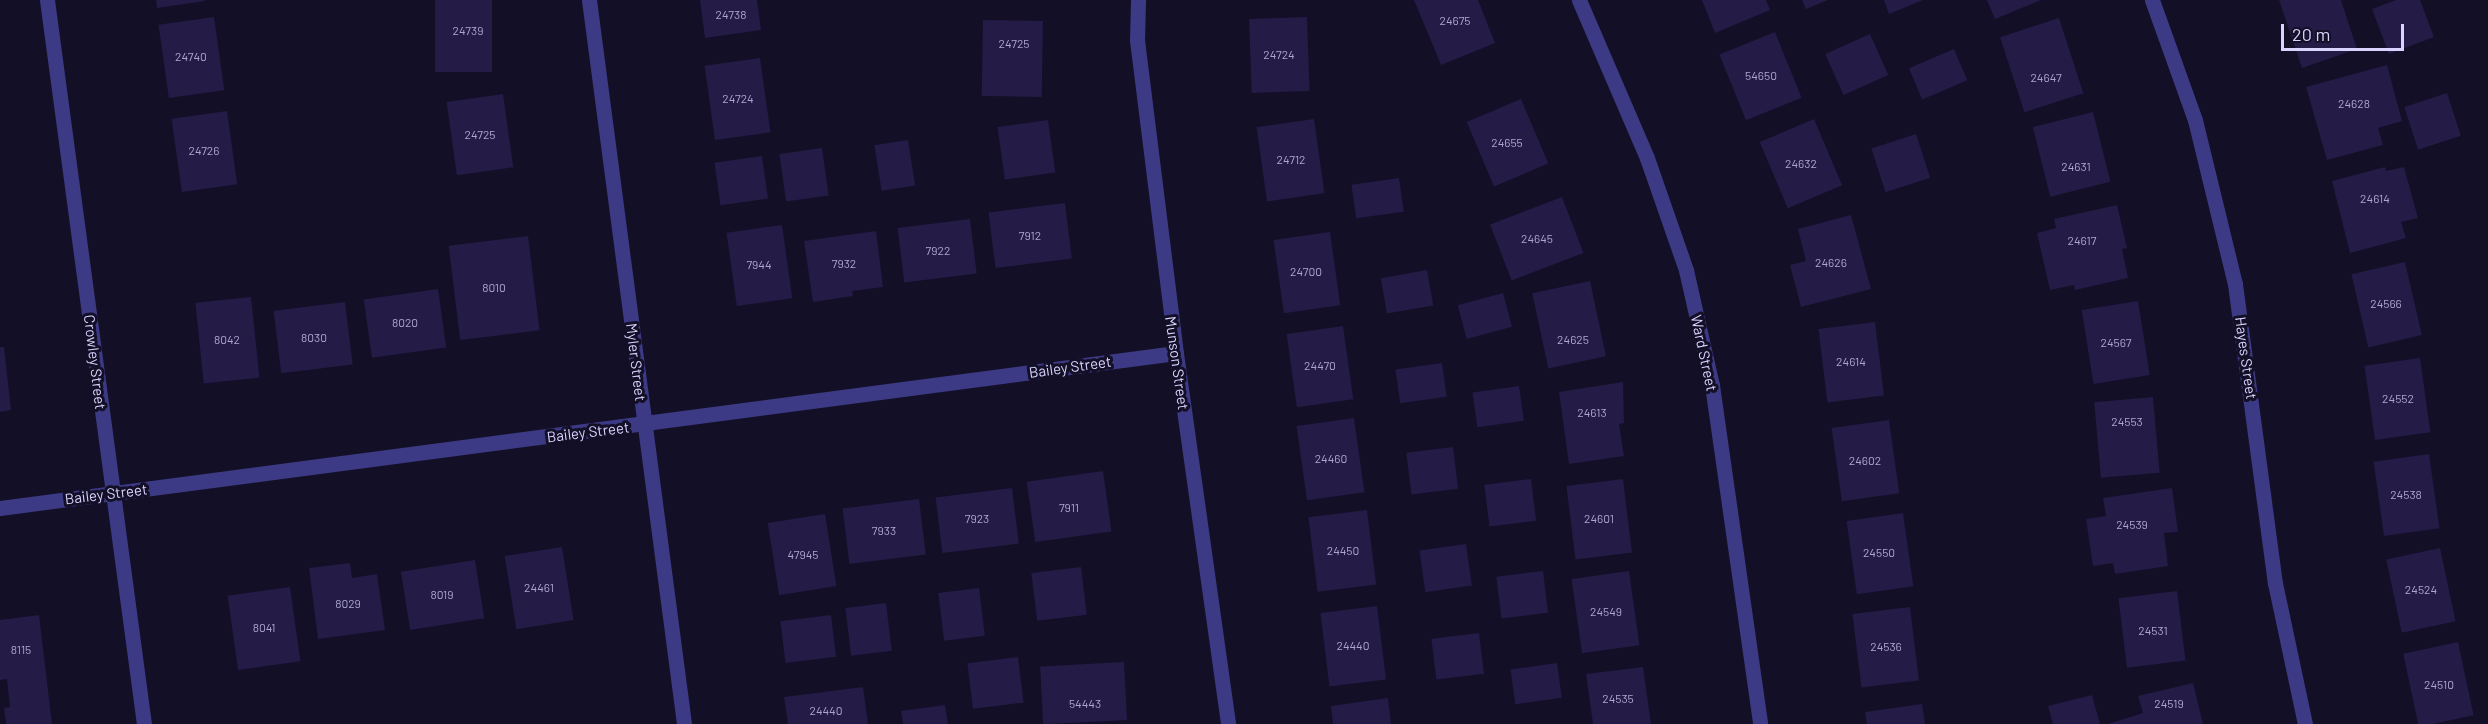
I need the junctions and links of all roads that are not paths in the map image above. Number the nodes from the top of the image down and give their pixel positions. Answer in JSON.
{"nodes":[{"id":1,"x":47,"y":0,"type":"edge"},
{"id":2,"x":589,"y":0,"type":"edge"},
{"id":3,"x":1138,"y":0,"type":"edge"},
{"id":4,"x":1579,"y":0,"type":"edge"},
{"id":5,"x":2152,"y":0,"type":"edge"},
{"id":6,"x":1176,"y":353,"type":"junction"},
{"id":7,"x":645,"y":425,"type":"junction"},
{"id":8,"x":112,"y":493,"type":"junction"},
{"id":9,"x":0,"y":508,"type":"edge"},
{"id":10,"x":144,"y":724,"type":"edge"},
{"id":11,"x":684,"y":724,"type":"edge"},
{"id":12,"x":1228,"y":724,"type":"edge"},
{"id":13,"x":1760,"y":724,"type":"edge"},
{"id":14,"x":2305,"y":724,"type":"edge"}],
"edges":[{"from":1,"to":8,"type":"street","name":"Crowley Street"},
{"from":2,"to":7,"type":"street","name":"Myler Street"},
{"from":3,"to":6,"type":"street","name":"Munson Street"},
{"from":4,"to":13,"type":"street","name":"Ward Street"},
{"from":5,"to":14,"type":"street","name":"Hayes Street"},
{"from":6,"to":7,"type":"street","name":"Bailey Street"},
{"from":6,"to":12,"type":"street","name":"Munson Street"},
{"from":7,"to":8,"type":"street","name":"Bailey Street"},
{"from":7,"to":11,"type":"street","name":"Myler Street"},
{"from":8,"to":9,"type":"street","name":"Bailey Street"},
{"from":8,"to":10,"type":"street","name":"Crowley Street"}]}
